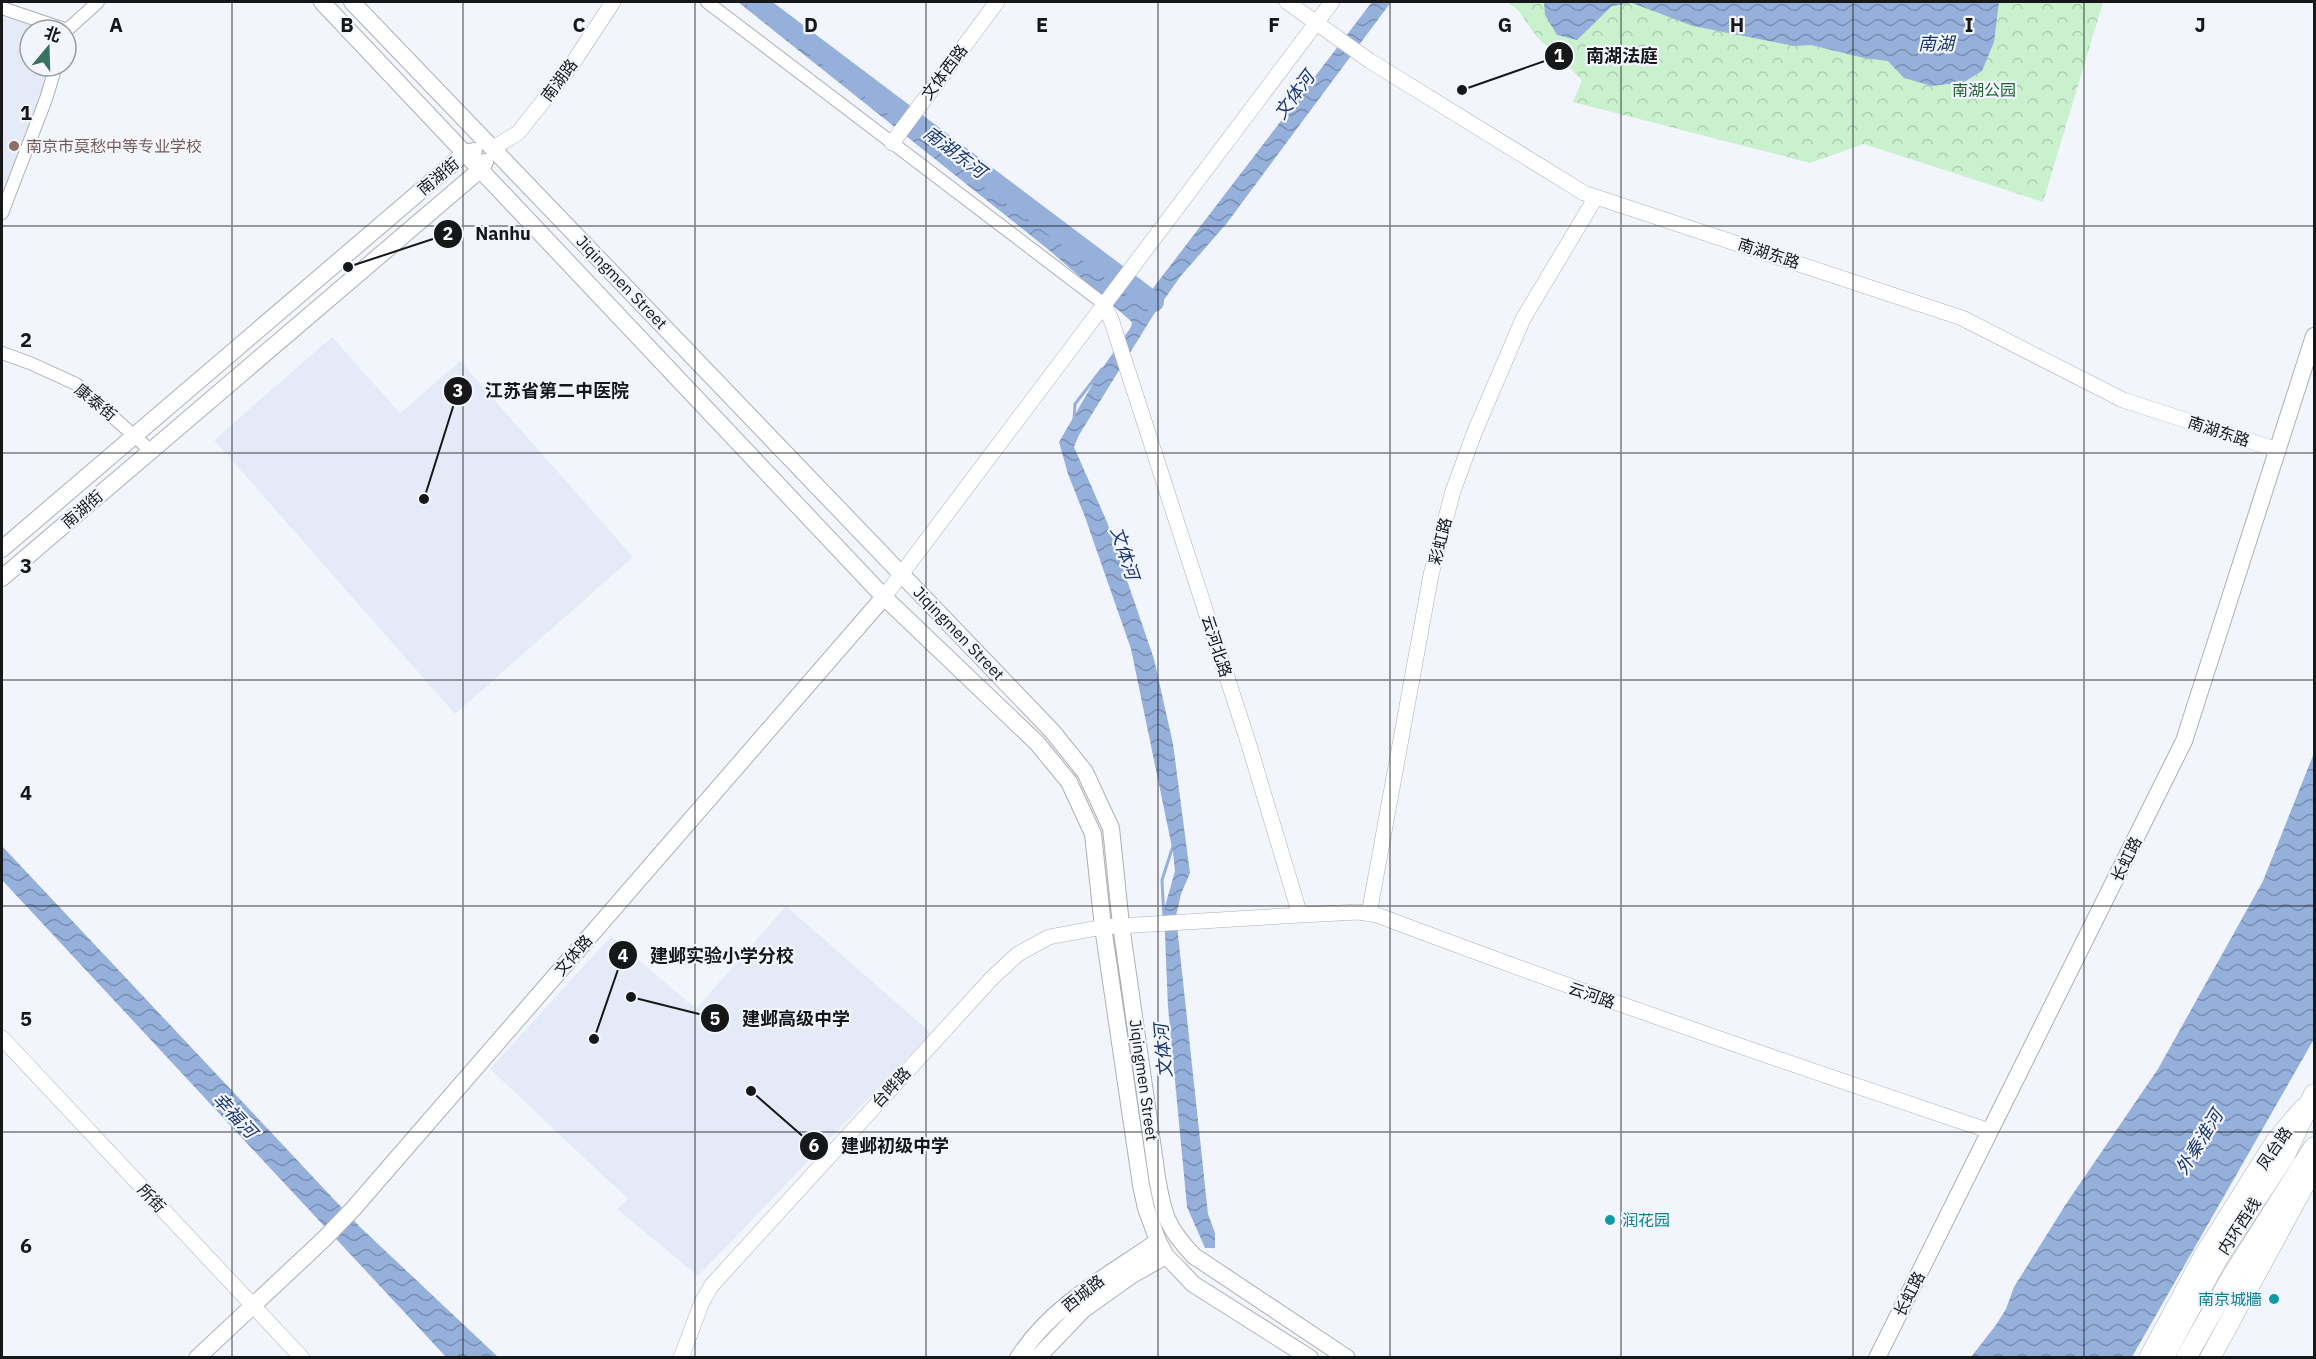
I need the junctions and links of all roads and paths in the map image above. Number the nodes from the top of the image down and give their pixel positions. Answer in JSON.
{"nodes":[{"id":1,"x":98,"y":2,"type":"edge"},
{"id":2,"x":322,"y":2,"type":"edge"},
{"id":3,"x":352,"y":2,"type":"edge"},
{"id":4,"x":613,"y":2,"type":"edge"},
{"id":5,"x":707,"y":2,"type":"edge"},
{"id":6,"x":998,"y":2,"type":"edge"},
{"id":7,"x":1287,"y":2,"type":"edge"},
{"id":8,"x":1332,"y":2,"type":"edge"},
{"id":9,"x":2,"y":8,"type":"edge"},
{"id":10,"x":30,"y":18,"type":"edge"},
{"id":11,"x":78,"y":21,"type":"edge"},
{"id":12,"x":1316,"y":22,"type":"junction"},
{"id":13,"x":52,"y":78,"type":"edge"},
{"id":14,"x":896,"y":137,"type":"junction"},
{"id":15,"x":493,"y":148,"type":"junction"},
{"id":16,"x":465,"y":153,"type":"junction"},
{"id":17,"x":481,"y":169,"type":"junction"},
{"id":18,"x":1596,"y":197,"type":"junction"},
{"id":19,"x":2,"y":213,"type":"edge"},
{"id":20,"x":1105,"y":302,"type":"junction"},
{"id":21,"x":2314,"y":336,"type":"edge"},
{"id":22,"x":2,"y":353,"type":"edge"},
{"id":23,"x":134,"y":434,"type":"junction"},
{"id":24,"x":150,"y":450,"type":"junction"},
{"id":25,"x":2278,"y":450,"type":"junction"},
{"id":26,"x":2,"y":549,"type":"edge"},
{"id":27,"x":901,"y":573,"type":"junction"},
{"id":28,"x":2,"y":578,"type":"edge"},
{"id":29,"x":884,"y":597,"type":"junction"},
{"id":30,"x":1369,"y":914,"type":"junction"},
{"id":31,"x":1300,"y":915,"type":"junction"},
{"id":32,"x":1148,"y":923,"type":"joint"},
{"id":33,"x":1121,"y":925,"type":"junction"},
{"id":34,"x":1103,"y":927,"type":"junction"},
{"id":35,"x":2,"y":1038,"type":"edge"},
{"id":36,"x":2314,"y":1096,"type":"edge"},
{"id":37,"x":1990,"y":1131,"type":"junction"},
{"id":38,"x":2314,"y":1147,"type":"edge"},
{"id":39,"x":2314,"y":1167,"type":"edge"},
{"id":40,"x":1158,"y":1241,"type":"junction"},
{"id":41,"x":1166,"y":1256,"type":"junction"},
{"id":42,"x":253,"y":1305,"type":"junction"},
{"id":43,"x":197,"y":1358,"type":"edge"},
{"id":44,"x":302,"y":1358,"type":"edge"},
{"id":45,"x":681,"y":1358,"type":"edge"},
{"id":46,"x":1018,"y":1358,"type":"edge"},
{"id":47,"x":1037,"y":1358,"type":"edge"},
{"id":48,"x":1310,"y":1358,"type":"edge"},
{"id":49,"x":1347,"y":1358,"type":"edge"},
{"id":50,"x":1876,"y":1358,"type":"edge"},
{"id":51,"x":2149,"y":1358,"type":"edge"},
{"id":52,"x":2163,"y":1358,"type":"edge"},
{"id":53,"x":2186,"y":1358,"type":"edge"},
{"id":54,"x":2210,"y":1358,"type":"edge"}],
"edges":[{"from":1,"to":11,"type":"street"},
{"from":2,"to":16,"type":"main road","name":"Jiqingmen Street"},
{"from":3,"to":15,"type":"main road","name":"Jiqingmen Street"},
{"from":4,"to":15,"type":"street","name":"南湖路"},
{"from":5,"to":14,"type":"street"},
{"from":6,"to":14,"type":"street","name":"文体西路"},
{"from":7,"to":12,"type":"street","name":"南湖东路"},
{"from":8,"to":12,"type":"street"},
{"from":9,"to":10,"type":"street"},
{"from":12,"to":18,"type":"street","name":"南湖东路"},
{"from":12,"to":20,"type":"street"},
{"from":13,"to":19,"type":"street"},
{"from":14,"to":20,"type":"street"},
{"from":15,"to":16,"type":"main road","name":"南湖街"},
{"from":15,"to":17,"type":"main road","name":"南湖街"},
{"from":15,"to":27,"type":"main road","name":"Jiqingmen Street"},
{"from":16,"to":17,"type":"main road","name":"Jiqingmen Street"},
{"from":16,"to":23,"type":"main road","name":"南湖街"},
{"from":17,"to":24,"type":"main road","name":"南湖街"},
{"from":17,"to":29,"type":"main road","name":"Jiqingmen Street"},
{"from":18,"to":25,"type":"street","name":"南湖东路"},
{"from":18,"to":30,"type":"street","name":"彩虹路"},
{"from":20,"to":27,"type":"street"},
{"from":20,"to":31,"type":"street","name":"云河北路"},
{"from":21,"to":25,"type":"main road","name":"长虹路"},
{"from":22,"to":23,"type":"street","name":"康泰街"},
{"from":23,"to":24,"type":"street","name":"康泰街"},
{"from":23,"to":26,"type":"main road","name":"南湖街"},
{"from":24,"to":28,"type":"main road","name":"南湖街"},
{"from":25,"to":37,"type":"main road","name":"长虹路"},
{"from":27,"to":29,"type":"street"},
{"from":27,"to":33,"type":"main road","name":"Jiqingmen Street"},
{"from":29,"to":34,"type":"main road","name":"Jiqingmen Street"},
{"from":29,"to":42,"type":"main road","name":"文体路"},
{"from":30,"to":31,"type":"street","name":"云河路"},
{"from":30,"to":37,"type":"street","name":"云河路"},
{"from":31,"to":32,"type":"street","name":"云河路"},
{"from":32,"to":33,"type":"street","name":"台晔路"},
{"from":33,"to":34,"type":"street","name":"台晔路"},
{"from":33,"to":49,"type":"main road","name":"Jiqingmen Street"},
{"from":34,"to":40,"type":"main road","name":"Jiqingmen Street"},
{"from":34,"to":45,"type":"street","name":"台晔路"},
{"from":35,"to":42,"type":"street","name":"所街"},
{"from":36,"to":51,"type":"main road","name":"凤台路"},
{"from":36,"to":52,"type":"main road","name":"内环西线"},
{"from":37,"to":50,"type":"main road","name":"长虹路"},
{"from":38,"to":53,"type":"main road","name":"内环西线"},
{"from":39,"to":54,"type":"main road"},
{"from":40,"to":41,"type":"main road","name":"Jiqingmen Street"},
{"from":40,"to":46,"type":"main road","name":"西城路"},
{"from":41,"to":47,"type":"main road","name":"西城路"},
{"from":41,"to":48,"type":"main road","name":"Jiqingmen Street"},
{"from":42,"to":43,"type":"main road","name":"文体路"},
{"from":42,"to":44,"type":"street","name":"所街"}]}
